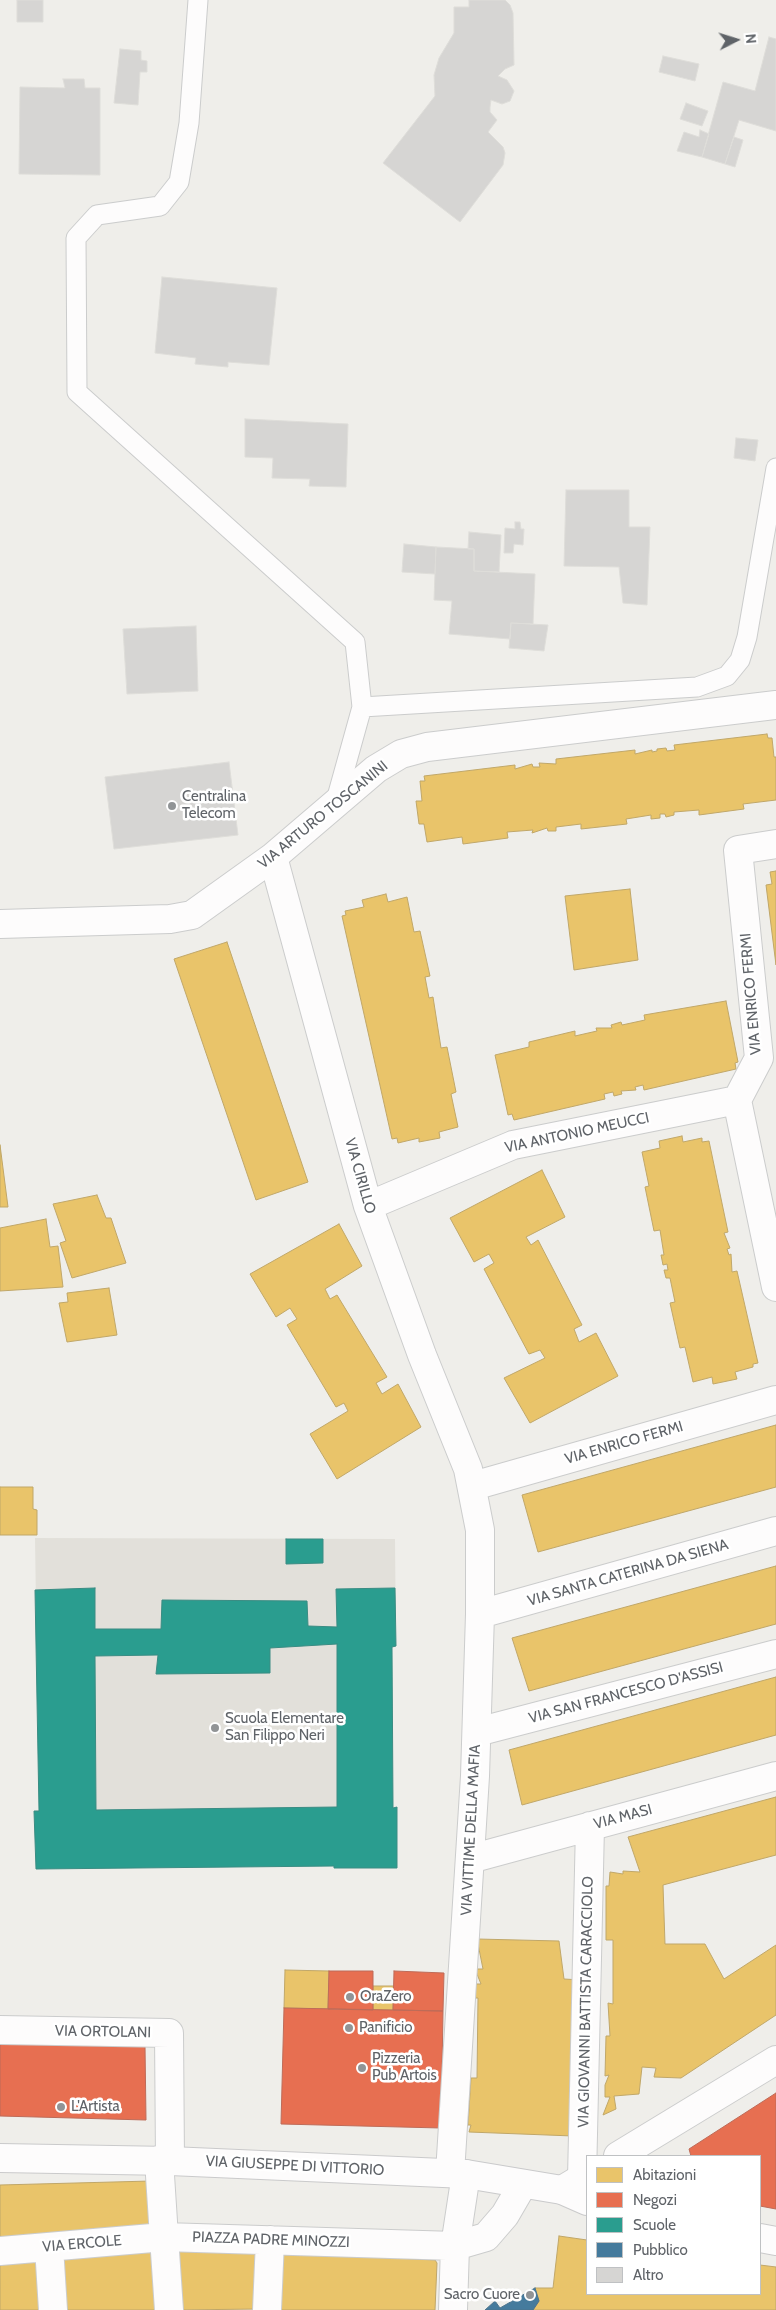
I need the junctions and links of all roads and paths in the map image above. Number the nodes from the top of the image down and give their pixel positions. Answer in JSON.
{"nodes":[{"id":1,"x":198,"y":0,"type":"edge"},
{"id":2,"x":776,"y":468,"type":"edge"},
{"id":3,"x":776,"y":704,"type":"edge"},
{"id":4,"x":362,"y":707,"type":"junction"},
{"id":5,"x":334,"y":806,"type":"junction"},
{"id":6,"x":776,"y":844,"type":"edge"},
{"id":7,"x":273,"y":857,"type":"junction"},
{"id":8,"x":0,"y":924,"type":"edge"},
{"id":9,"x":737,"y":1100,"type":"junction"},
{"id":10,"x":368,"y":1206,"type":"junction"},
{"id":11,"x":776,"y":1287,"type":"edge"},
{"id":12,"x":776,"y":1400,"type":"edge"},
{"id":13,"x":472,"y":1486,"type":"junction"},
{"id":14,"x":776,"y":1532,"type":"edge"},
{"id":15,"x":480,"y":1614,"type":"junction"},
{"id":16,"x":776,"y":1654,"type":"edge"},
{"id":17,"x":476,"y":1732,"type":"junction"},
{"id":18,"x":776,"y":1776,"type":"edge"},
{"id":19,"x":590,"y":1826,"type":"junction"},
{"id":20,"x":470,"y":1859,"type":"junction"},
{"id":21,"x":0,"y":2030,"type":"edge"},
{"id":22,"x":776,"y":2060,"type":"edge"},
{"id":23,"x":620,"y":2155,"type":"edge"},
{"id":24,"x":0,"y":2158,"type":"edge"},
{"id":25,"x":164,"y":2160,"type":"junction"},
{"id":26,"x":458,"y":2174,"type":"junction"},
{"id":27,"x":523,"y":2184,"type":"junction"},
{"id":28,"x":580,"y":2186,"type":"edge"},
{"id":29,"x":164,"y":2237,"type":"junction"},
{"id":30,"x":761,"y":2238,"type":"edge"},
{"id":31,"x":270,"y":2240,"type":"junction"},
{"id":32,"x":776,"y":2240,"type":"edge"},
{"id":33,"x":455,"y":2246,"type":"junction"},
{"id":34,"x":49,"y":2247,"type":"junction"},
{"id":35,"x":0,"y":2251,"type":"edge"},
{"id":36,"x":53,"y":2310,"type":"edge"},
{"id":37,"x":169,"y":2310,"type":"edge"},
{"id":38,"x":267,"y":2310,"type":"edge"},
{"id":39,"x":453,"y":2310,"type":"edge"}],
"edges":[{"from":1,"to":4,"type":"lane"},
{"from":2,"to":4,"type":"lane"},
{"from":3,"to":5,"type":"street","name":"VIA ARTURO TOSCANINI"},
{"from":4,"to":5,"type":"lane"},
{"from":5,"to":7,"type":"street","name":"VIA ARTURO TOSCANINI"},
{"from":6,"to":9,"type":"street","name":"VIA ENRICO FERMI"},
{"from":7,"to":8,"type":"street","name":"VIA ARTURO TOSCANINI"},
{"from":7,"to":10,"type":"street","name":"VIA CIRILLO"},
{"from":9,"to":10,"type":"street","name":"VIA ANTONIO MEUCCI"},
{"from":9,"to":11,"type":"street"},
{"from":10,"to":13,"type":"street","name":"VIA CIRILLO"},
{"from":12,"to":13,"type":"street","name":"VIA ENRICO FERMI"},
{"from":13,"to":15,"type":"street","name":"VIA VITTIME DELLA MAFIA"},
{"from":14,"to":15,"type":"street","name":"VIA SANTA CATERINA DA SIENA"},
{"from":15,"to":17,"type":"street","name":"VIA VITTIME DELLA MAFIA"},
{"from":16,"to":17,"type":"street","name":"VIA SAN FRANCESCO D'ASSISI"},
{"from":17,"to":20,"type":"street","name":"VIA VITTIME DELLA MAFIA"},
{"from":18,"to":19,"type":"street","name":"VIA MASI"},
{"from":19,"to":20,"type":"street","name":"VIA MASI"},
{"from":19,"to":28,"type":"street","name":"VIA GIOVANNI BATTISTA CARACCIOLO"},
{"from":20,"to":26,"type":"street","name":"VIA VITTIME DELLA MAFIA"},
{"from":21,"to":25,"type":"street","name":"VIA ORTOLANI"},
{"from":22,"to":23,"type":"street"},
{"from":24,"to":25,"type":"street","name":"VIA GIUSEPPE DI VITTORIO"},
{"from":25,"to":26,"type":"street","name":"VIA GIUSEPPE DI VITTORIO"},
{"from":25,"to":29,"type":"street"},
{"from":26,"to":27,"type":"street","name":"VIA GIUSEPPE DI VITTORIO"},
{"from":26,"to":33,"type":"street","name":"VIA VITTIME DELLA MAFIA"},
{"from":27,"to":28,"type":"street","name":"VIA GIUSEPPE DI VITTORIO"},
{"from":27,"to":33,"type":"street","name":"PIAZZA PADRE MINOZZI"},
{"from":29,"to":31,"type":"street","name":"PIAZZA PADRE MINOZZI"},
{"from":29,"to":34,"type":"street","name":"VIA ERCOLE"},
{"from":29,"to":37,"type":"street"},
{"from":30,"to":32,"type":"street"},
{"from":31,"to":33,"type":"street","name":"PIAZZA PADRE MINOZZI"},
{"from":31,"to":38,"type":"street"},
{"from":33,"to":39,"type":"street","name":"VIA VITTIME DELLA MAFIA"},
{"from":34,"to":35,"type":"street","name":"VIA ERCOLE"},
{"from":34,"to":36,"type":"street"}]}
